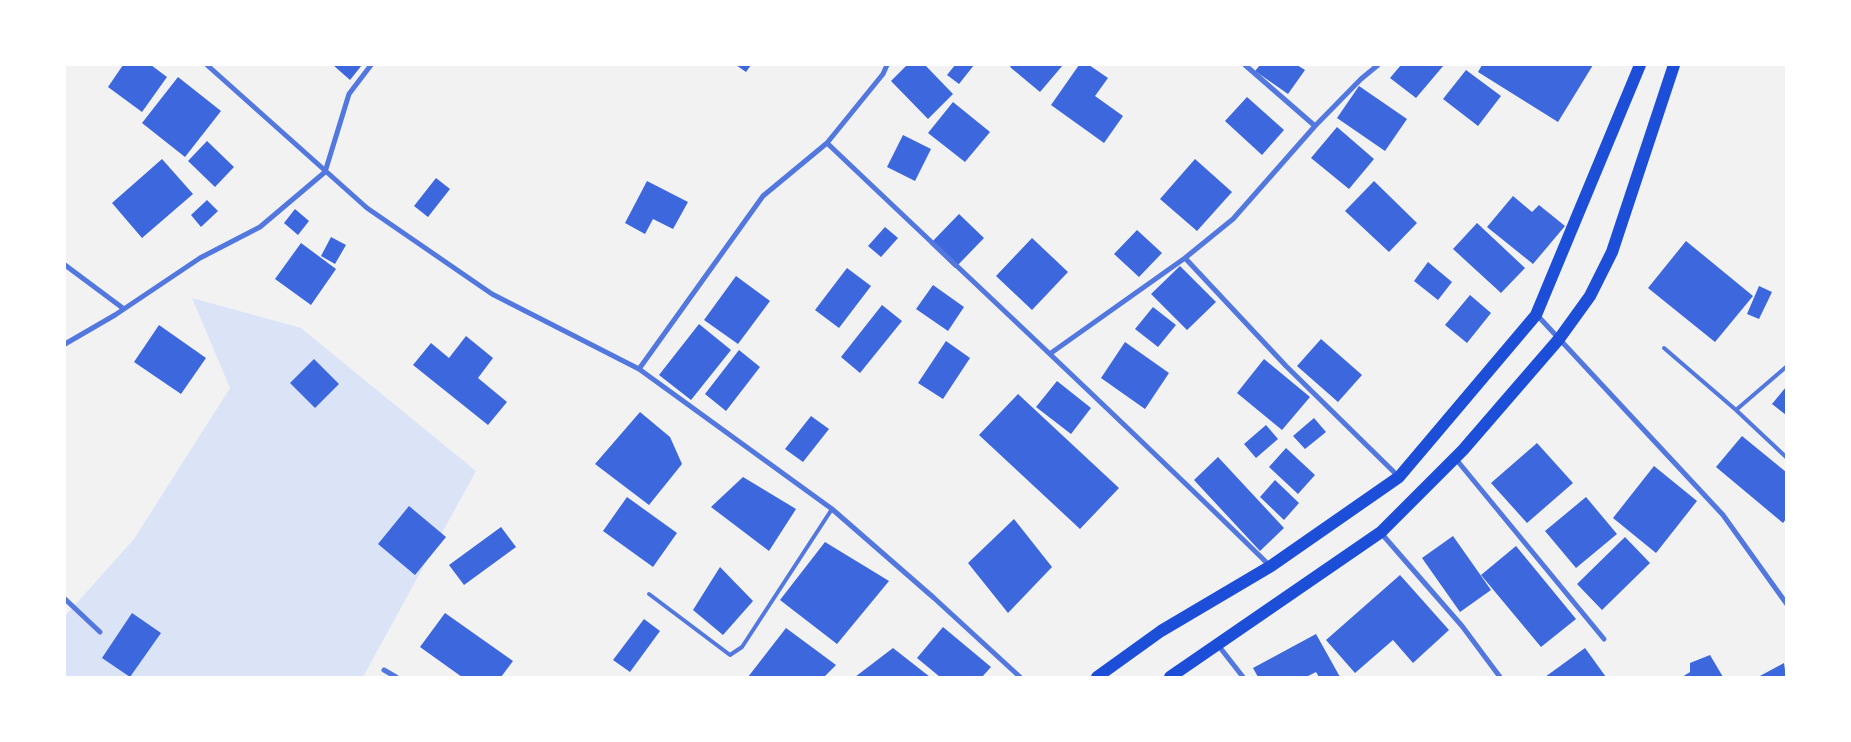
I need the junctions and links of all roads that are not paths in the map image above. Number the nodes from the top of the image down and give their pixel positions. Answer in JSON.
{"nodes":[{"id":1,"x":207,"y":65,"type":"edge"},
{"id":2,"x":371,"y":65,"type":"edge"},
{"id":3,"x":887,"y":65,"type":"edge"},
{"id":4,"x":1245,"y":65,"type":"edge"},
{"id":5,"x":1378,"y":65,"type":"edge"},
{"id":6,"x":1640,"y":65,"type":"edge"},
{"id":7,"x":1674,"y":65,"type":"edge"},
{"id":8,"x":1315,"y":126,"type":"junction"},
{"id":9,"x":827,"y":143,"type":"junction"},
{"id":10,"x":325,"y":172,"type":"junction"},
{"id":11,"x":1185,"y":258,"type":"junction"},
{"id":12,"x":65,"y":265,"type":"edge"},
{"id":13,"x":124,"y":309,"type":"junction"},
{"id":14,"x":1536,"y":315,"type":"junction"},
{"id":15,"x":1559,"y":339,"type":"junction"},
{"id":16,"x":65,"y":344,"type":"edge"},
{"id":17,"x":1664,"y":348,"type":"dead end"},
{"id":18,"x":1050,"y":353,"type":"junction"},
{"id":19,"x":1786,"y":367,"type":"edge"},
{"id":20,"x":639,"y":369,"type":"junction"},
{"id":21,"x":1736,"y":410,"type":"junction"},
{"id":22,"x":1455,"y":458,"type":"junction"},
{"id":23,"x":1786,"y":458,"type":"edge"},
{"id":24,"x":1399,"y":477,"type":"junction"},
{"id":25,"x":832,"y":509,"type":"junction"},
{"id":26,"x":1381,"y":532,"type":"junction"},
{"id":27,"x":1271,"y":566,"type":"junction"},
{"id":28,"x":649,"y":594,"type":"dead end"},
{"id":29,"x":65,"y":598,"type":"edge"},
{"id":30,"x":1786,"y":603,"type":"edge"},
{"id":31,"x":100,"y":632,"type":"dead end"},
{"id":32,"x":1604,"y":639,"type":"dead end"},
{"id":33,"x":1218,"y":644,"type":"junction"},
{"id":34,"x":384,"y":670,"type":"dead end"},
{"id":35,"x":396,"y":677,"type":"edge"},
{"id":36,"x":1020,"y":677,"type":"edge"},
{"id":37,"x":1097,"y":677,"type":"edge"},
{"id":38,"x":1170,"y":677,"type":"edge"},
{"id":39,"x":1243,"y":677,"type":"edge"},
{"id":40,"x":1500,"y":677,"type":"edge"}],
"edges":[{"from":1,"to":10,"type":"street"},
{"from":2,"to":10,"type":"street"},
{"from":3,"to":9,"type":"street"},
{"from":4,"to":8,"type":"street"},
{"from":5,"to":8,"type":"street"},
{"from":6,"to":14,"type":"main road"},
{"from":7,"to":15,"type":"main road"},
{"from":8,"to":11,"type":"street"},
{"from":9,"to":18,"type":"street"},
{"from":9,"to":20,"type":"street"},
{"from":10,"to":13,"type":"street"},
{"from":10,"to":20,"type":"street"},
{"from":11,"to":18,"type":"street"},
{"from":11,"to":24,"type":"street"},
{"from":12,"to":13,"type":"street"},
{"from":13,"to":16,"type":"street"},
{"from":14,"to":15,"type":"street"},
{"from":14,"to":24,"type":"main road"},
{"from":15,"to":22,"type":"main road"},
{"from":15,"to":30,"type":"street"},
{"from":17,"to":21,"type":"lane"},
{"from":18,"to":27,"type":"street"},
{"from":19,"to":21,"type":"lane"},
{"from":20,"to":25,"type":"street"},
{"from":21,"to":23,"type":"lane"},
{"from":22,"to":26,"type":"main road"},
{"from":22,"to":32,"type":"street"},
{"from":24,"to":27,"type":"main road"},
{"from":25,"to":28,"type":"lane"},
{"from":25,"to":36,"type":"street"},
{"from":26,"to":33,"type":"main road"},
{"from":26,"to":40,"type":"street"},
{"from":27,"to":37,"type":"main road"},
{"from":29,"to":31,"type":"street"},
{"from":33,"to":38,"type":"main road"},
{"from":33,"to":39,"type":"street"},
{"from":34,"to":35,"type":"street"}]}
